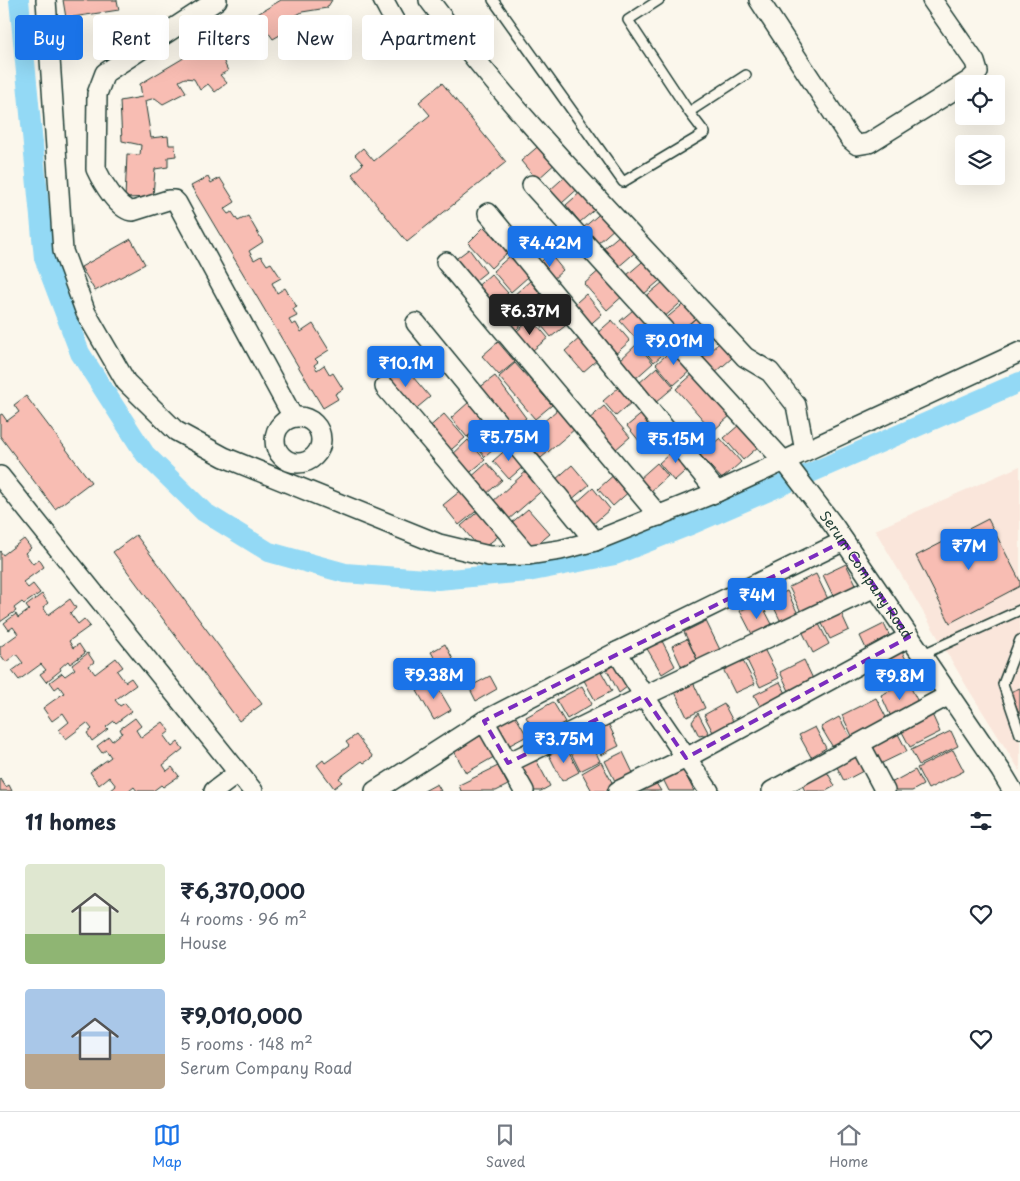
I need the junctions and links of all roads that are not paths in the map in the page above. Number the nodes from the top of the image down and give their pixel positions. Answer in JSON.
{"nodes":[{"id":1,"x":46,"y":0,"type":"edge"},
{"id":2,"x":217,"y":0,"type":"edge"},
{"id":3,"x":383,"y":0,"type":"edge"},
{"id":4,"x":429,"y":0,"type":"edge"},
{"id":5,"x":493,"y":0,"type":"edge"},
{"id":6,"x":659,"y":0,"type":"edge"},
{"id":7,"x":759,"y":0,"type":"edge"},
{"id":8,"x":932,"y":0,"type":"edge"},
{"id":9,"x":392,"y":15,"type":"edge"},
{"id":10,"x":441,"y":15,"type":"edge"},
{"id":11,"x":477,"y":60,"type":"edge"},
{"id":12,"x":746,"y":75,"type":"dead end"},
{"id":13,"x":689,"y":112,"type":"junction"},
{"id":14,"x":532,"y":185,"type":"dead end"},
{"id":15,"x":488,"y":213,"type":"dead end"},
{"id":16,"x":446,"y":262,"type":"dead end"},
{"id":17,"x":416,"y":323,"type":"dead end"},
{"id":18,"x":1020,"y":352,"type":"edge"},
{"id":19,"x":385,"y":387,"type":"dead end"},
{"id":20,"x":293,"y":417,"type":"dead end"},
{"id":21,"x":805,"y":451,"type":"junction"},
{"id":22,"x":786,"y":464,"type":"junction"},
{"id":23,"x":1,"y":480,"type":"edge"},
{"id":24,"x":717,"y":492,"type":"junction"},
{"id":25,"x":659,"y":516,"type":"junction"},
{"id":26,"x":839,"y":534,"type":"junction"},
{"id":27,"x":595,"y":541,"type":"junction"},
{"id":28,"x":526,"y":555,"type":"junction"},
{"id":29,"x":875,"y":587,"type":"junction"},
{"id":30,"x":1020,"y":610,"type":"edge"},
{"id":31,"x":909,"y":636,"type":"junction"},
{"id":32,"x":1020,"y":640,"type":"edge"},
{"id":33,"x":617,"y":652,"type":"junction"},
{"id":34,"x":921,"y":655,"type":"junction"},
{"id":35,"x":949,"y":695,"type":"junction"},
{"id":36,"x":644,"y":696,"type":"junction"},
{"id":37,"x":484,"y":721,"type":"junction"},
{"id":38,"x":1020,"y":734,"type":"edge"},
{"id":39,"x":860,"y":744,"type":"junction"},
{"id":40,"x":686,"y":758,"type":"junction"},
{"id":41,"x":508,"y":763,"type":"junction"},
{"id":42,"x":238,"y":773,"type":"junction"},
{"id":43,"x":1009,"y":790,"type":"edge"},
{"id":44,"x":214,"y":791,"type":"edge"},
{"id":45,"x":253,"y":791,"type":"edge"},
{"id":46,"x":375,"y":791,"type":"edge"},
{"id":47,"x":524,"y":791,"type":"edge"},
{"id":48,"x":618,"y":791,"type":"edge"},
{"id":49,"x":709,"y":791,"type":"edge"},
{"id":50,"x":772,"y":791,"type":"edge"},
{"id":51,"x":886,"y":791,"type":"edge"}],
"edges":[{"from":1,"to":28,"type":"street"},
{"from":2,"to":20,"type":"street"},
{"from":3,"to":9,"type":"street"},
{"from":4,"to":10,"type":"street"},
{"from":5,"to":13,"type":"lane"},
{"from":6,"to":13,"type":"lane"},
{"from":7,"to":8,"type":"street"},
{"from":11,"to":21,"type":"street"},
{"from":12,"to":13,"type":"lane"},
{"from":14,"to":22,"type":"street","name":"Serum Company Road"},
{"from":15,"to":24,"type":"street"},
{"from":16,"to":25,"type":"street"},
{"from":17,"to":27,"type":"street"},
{"from":18,"to":21,"type":"street"},
{"from":19,"to":28,"type":"street"},
{"from":21,"to":22,"type":"street"},
{"from":22,"to":24,"type":"street"},
{"from":22,"to":26,"type":"street","name":"Serum Company Road"},
{"from":23,"to":42,"type":"street"},
{"from":24,"to":25,"type":"street"},
{"from":25,"to":27,"type":"street"},
{"from":26,"to":29,"type":"street","name":"Serum Company Road"},
{"from":26,"to":33,"type":"street"},
{"from":27,"to":28,"type":"street"},
{"from":29,"to":31,"type":"street","name":"Serum Company Road"},
{"from":29,"to":36,"type":"street"},
{"from":30,"to":34,"type":"lane"},
{"from":31,"to":34,"type":"street","name":"Serum Company Road"},
{"from":31,"to":40,"type":"street"},
{"from":32,"to":38,"type":"lane"},
{"from":33,"to":36,"type":"street"},
{"from":33,"to":37,"type":"street"},
{"from":34,"to":35,"type":"street","name":"Serum Company Road"},
{"from":35,"to":39,"type":"street"},
{"from":35,"to":43,"type":"street","name":"Serum Company Road"},
{"from":36,"to":40,"type":"street"},
{"from":36,"to":41,"type":"street"},
{"from":37,"to":41,"type":"street"},
{"from":37,"to":46,"type":"street"},
{"from":39,"to":50,"type":"street"},
{"from":39,"to":51,"type":"street"},
{"from":40,"to":48,"type":"street"},
{"from":40,"to":49,"type":"street"},
{"from":41,"to":47,"type":"street"},
{"from":42,"to":44,"type":"street"},
{"from":42,"to":45,"type":"street"}]}
